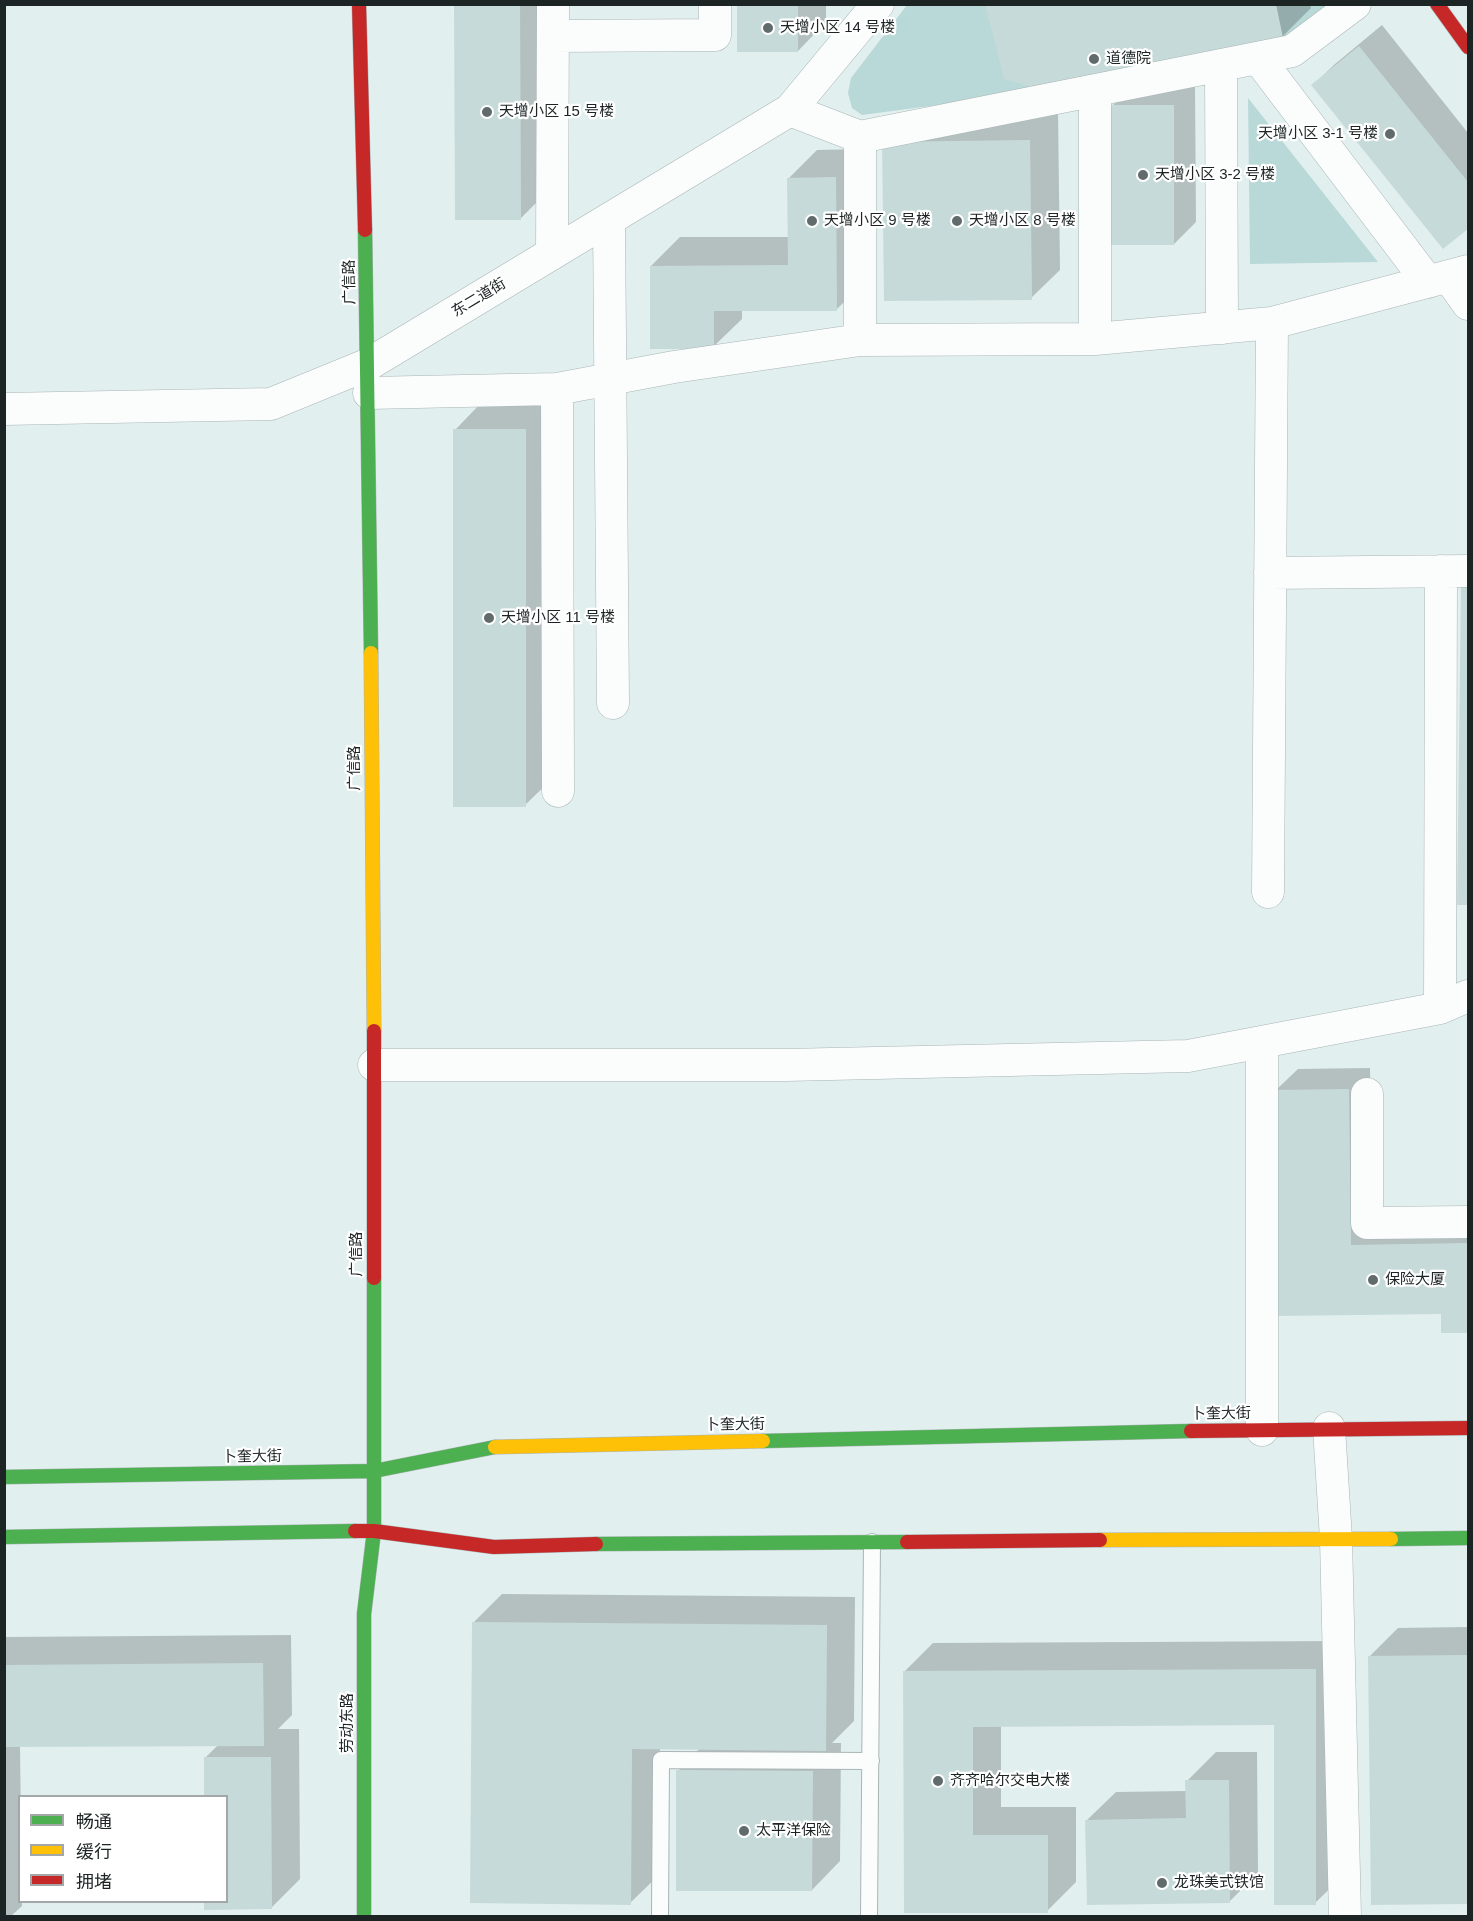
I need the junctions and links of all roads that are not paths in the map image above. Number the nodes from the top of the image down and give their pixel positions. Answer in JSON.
{"nodes":[{"id":1,"x":359,"y":4,"type":"edge"},
{"id":2,"x":552,"y":4,"type":"edge"},
{"id":3,"x":715,"y":4,"type":"edge"},
{"id":4,"x":878,"y":4,"type":"edge"},
{"id":5,"x":1355,"y":4,"type":"edge"},
{"id":6,"x":1437,"y":4,"type":"edge"},
{"id":7,"x":553,"y":36,"type":"junction"},
{"id":8,"x":1468,"y":47,"type":"edge"},
{"id":9,"x":1258,"y":58,"type":"junction"},
{"id":10,"x":1221,"y":65,"type":"junction"},
{"id":11,"x":1095,"y":92,"type":"junction"},
{"id":12,"x":790,"y":110,"type":"junction"},
{"id":13,"x":860,"y":137,"type":"junction"},
{"id":14,"x":609,"y":219,"type":"junction"},
{"id":15,"x":552,"y":254,"type":"junction"},
{"id":16,"x":1448,"y":276,"type":"edge"},
{"id":17,"x":1468,"y":304,"type":"edge"},
{"id":18,"x":1272,"y":323,"type":"junction"},
{"id":19,"x":1222,"y":327,"type":"junction"},
{"id":20,"x":1095,"y":339,"type":"junction"},
{"id":21,"x":860,"y":340,"type":"junction"},
{"id":22,"x":369,"y":378,"type":"junction"},
{"id":23,"x":610,"y":379,"type":"junction"},
{"id":24,"x":557,"y":389,"type":"junction"},
{"id":25,"x":4,"y":409,"type":"edge"},
{"id":26,"x":1455,"y":571,"type":"edge"},
{"id":27,"x":1270,"y":573,"type":"junction"},
{"id":28,"x":612,"y":703,"type":"dead end"},
{"id":29,"x":558,"y":791,"type":"dead end"},
{"id":30,"x":1268,"y":892,"type":"dead end"},
{"id":31,"x":1468,"y":996,"type":"edge"},
{"id":32,"x":1440,"y":1008,"type":"junction"},
{"id":33,"x":1262,"y":1042,"type":"junction"},
{"id":34,"x":374,"y":1065,"type":"junction"},
{"id":35,"x":1367,"y":1094,"type":"dead end"},
{"id":36,"x":1468,"y":1222,"type":"edge"},
{"id":37,"x":1329,"y":1428,"type":"junction"},
{"id":38,"x":1468,"y":1428,"type":"edge"},
{"id":39,"x":1262,"y":1430,"type":"junction"},
{"id":40,"x":374,"y":1471,"type":"junction"},
{"id":41,"x":4,"y":1477,"type":"edge"},
{"id":42,"x":374,"y":1531,"type":"junction"},
{"id":43,"x":4,"y":1537,"type":"edge"},
{"id":44,"x":1468,"y":1538,"type":"edge"},
{"id":45,"x":1336,"y":1539,"type":"junction"},
{"id":46,"x":872,"y":1542,"type":"junction"},
{"id":47,"x":871,"y":1761,"type":"junction"},
{"id":48,"x":364,"y":1917,"type":"edge"},
{"id":49,"x":660,"y":1917,"type":"edge"},
{"id":50,"x":869,"y":1917,"type":"edge"},
{"id":51,"x":1345,"y":1917,"type":"edge"}],
"edges":[{"from":1,"to":22,"type":"main road","name":"广信路"},
{"from":2,"to":7,"type":"street"},
{"from":3,"to":7,"type":"street"},
{"from":4,"to":12,"type":"street","name":"东二道街"},
{"from":5,"to":9,"type":"street"},
{"from":6,"to":8,"type":"main road"},
{"from":7,"to":15,"type":"street"},
{"from":9,"to":10,"type":"street"},
{"from":9,"to":16,"type":"street"},
{"from":10,"to":11,"type":"street"},
{"from":10,"to":19,"type":"street"},
{"from":11,"to":13,"type":"street"},
{"from":11,"to":20,"type":"street"},
{"from":12,"to":13,"type":"street"},
{"from":12,"to":14,"type":"street","name":"东二道街"},
{"from":13,"to":21,"type":"street"},
{"from":14,"to":15,"type":"street","name":"东二道街"},
{"from":14,"to":23,"type":"street"},
{"from":15,"to":22,"type":"street","name":"东二道街"},
{"from":16,"to":17,"type":"street"},
{"from":16,"to":18,"type":"street"},
{"from":18,"to":19,"type":"street"},
{"from":18,"to":27,"type":"street"},
{"from":19,"to":20,"type":"street"},
{"from":20,"to":21,"type":"street"},
{"from":21,"to":23,"type":"street"},
{"from":22,"to":24,"type":"street"},
{"from":22,"to":25,"type":"street","name":"东二道街"},
{"from":22,"to":34,"type":"main road","name":"广信路"},
{"from":23,"to":24,"type":"street"},
{"from":23,"to":28,"type":"street"},
{"from":24,"to":29,"type":"street"},
{"from":26,"to":27,"type":"street"},
{"from":26,"to":32,"type":"street"},
{"from":27,"to":30,"type":"street"},
{"from":31,"to":32,"type":"street"},
{"from":32,"to":33,"type":"street"},
{"from":33,"to":34,"type":"street"},
{"from":33,"to":39,"type":"street"},
{"from":34,"to":40,"type":"main road","name":"广信路"},
{"from":35,"to":36,"type":"street"},
{"from":37,"to":38,"type":"main road","name":"卜奎大街"},
{"from":37,"to":39,"type":"main road","name":"卜奎大街"},
{"from":37,"to":45,"type":"street"},
{"from":39,"to":40,"type":"main road","name":"卜奎大街"},
{"from":40,"to":41,"type":"main road","name":"卜奎大街"},
{"from":40,"to":42,"type":"main road","name":"广信路"},
{"from":42,"to":43,"type":"main road"},
{"from":42,"to":46,"type":"main road"},
{"from":42,"to":48,"type":"main road","name":"劳动东路"},
{"from":44,"to":45,"type":"main road"},
{"from":45,"to":46,"type":"main road"},
{"from":45,"to":51,"type":"street"},
{"from":46,"to":47,"type":"lane"},
{"from":47,"to":49,"type":"lane"},
{"from":47,"to":50,"type":"lane"}]}
